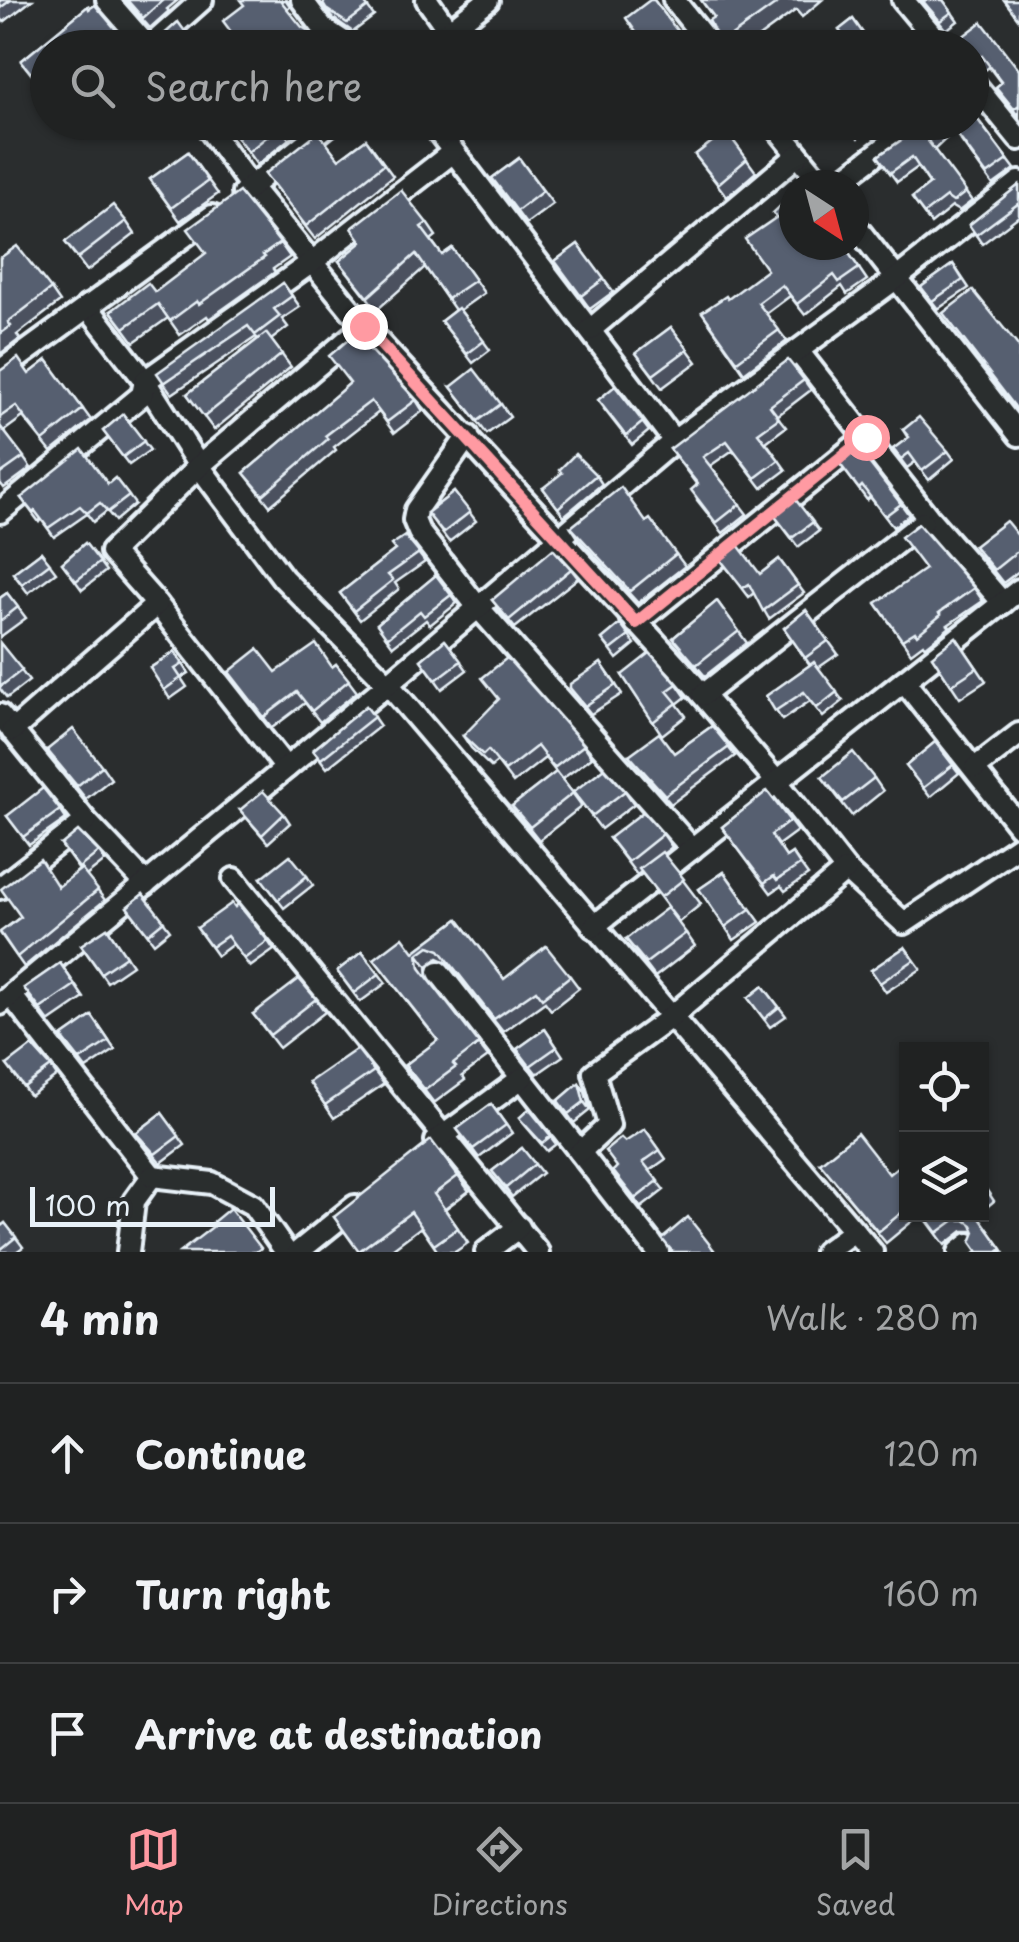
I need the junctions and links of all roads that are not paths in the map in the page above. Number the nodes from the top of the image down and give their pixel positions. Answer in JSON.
{"nodes":[{"id":1,"x":107,"y":0,"type":"edge"},
{"id":2,"x":202,"y":0,"type":"edge"},
{"id":3,"x":302,"y":0,"type":"edge"},
{"id":4,"x":427,"y":0,"type":"edge"},
{"id":5,"x":488,"y":0,"type":"edge"},
{"id":6,"x":674,"y":0,"type":"edge"},
{"id":7,"x":903,"y":0,"type":"edge"},
{"id":8,"x":133,"y":30,"type":"edge"},
{"id":9,"x":168,"y":30,"type":"edge"},
{"id":10,"x":326,"y":30,"type":"edge"},
{"id":11,"x":449,"y":30,"type":"joint"},
{"id":12,"x":698,"y":30,"type":"edge"},
{"id":13,"x":928,"y":30,"type":"edge"},
{"id":14,"x":989,"y":103,"type":"edge"},
{"id":15,"x":1019,"y":139,"type":"edge"},
{"id":16,"x":217,"y":140,"type":"edge"},
{"id":17,"x":310,"y":140,"type":"edge"},
{"id":18,"x":445,"y":140,"type":"edge"},
{"id":19,"x":786,"y":140,"type":"edge"},
{"id":20,"x":895,"y":140,"type":"edge"},
{"id":21,"x":454,"y":152,"type":"junction"},
{"id":22,"x":798,"y":155,"type":"junction"},
{"id":23,"x":810,"y":170,"type":"edge"},
{"id":24,"x":856,"y":170,"type":"edge"},
{"id":25,"x":1019,"y":182,"type":"edge"},
{"id":26,"x":251,"y":187,"type":"junction"},
{"id":27,"x":869,"y":243,"type":"edge"},
{"id":28,"x":312,"y":262,"type":"junction"},
{"id":29,"x":897,"y":278,"type":"junction"},
{"id":30,"x":87,"y":306,"type":"junction"},
{"id":31,"x":364,"y":326,"type":"junction"},
{"id":32,"x":590,"y":330,"type":"junction"},
{"id":33,"x":798,"y":351,"type":"junction"},
{"id":34,"x":0,"y":372,"type":"edge"},
{"id":35,"x":145,"y":381,"type":"junction"},
{"id":36,"x":468,"y":436,"type":"junction"},
{"id":37,"x":1019,"y":436,"type":"edge"},
{"id":38,"x":866,"y":437,"type":"junction"},
{"id":39,"x":674,"y":442,"type":"junction"},
{"id":40,"x":199,"y":466,"type":"junction"},
{"id":41,"x":0,"y":512,"type":"edge"},
{"id":42,"x":928,"y":517,"type":"junction"},
{"id":43,"x":562,"y":539,"type":"junction"},
{"id":44,"x":1011,"y":597,"type":"edge"},
{"id":45,"x":157,"y":604,"type":"junction"},
{"id":46,"x":477,"y":606,"type":"junction"},
{"id":47,"x":636,"y":623,"type":"junction"},
{"id":48,"x":904,"y":682,"type":"junction"},
{"id":49,"x":388,"y":684,"type":"junction"},
{"id":50,"x":703,"y":695,"type":"junction"},
{"id":51,"x":6,"y":723,"type":"edge"},
{"id":52,"x":1019,"y":734,"type":"edge"},
{"id":53,"x":286,"y":768,"type":"junction"},
{"id":54,"x":975,"y":768,"type":"junction"},
{"id":55,"x":777,"y":782,"type":"junction"},
{"id":56,"x":86,"y":821,"type":"junction"},
{"id":57,"x":1019,"y":826,"type":"edge"},
{"id":58,"x":1019,"y":846,"type":"edge"},
{"id":59,"x":692,"y":849,"type":"junction"},
{"id":60,"x":846,"y":870,"type":"junction"},
{"id":61,"x":234,"y":880,"type":"dead end"},
{"id":62,"x":146,"y":884,"type":"junction"},
{"id":63,"x":0,"y":888,"type":"edge"},
{"id":64,"x":594,"y":927,"type":"junction"},
{"id":65,"x":440,"y":972,"type":"dead end"},
{"id":66,"x":6,"y":999,"type":"edge"},
{"id":67,"x":670,"y":1017,"type":"junction"},
{"id":68,"x":522,"y":1078,"type":"junction"},
{"id":69,"x":443,"y":1135,"type":"junction"},
{"id":70,"x":580,"y":1152,"type":"junction"},
{"id":71,"x":414,"y":1158,"type":"edge"},
{"id":72,"x":152,"y":1176,"type":"junction"},
{"id":73,"x":370,"y":1193,"type":"edge"},
{"id":74,"x":519,"y":1227,"type":"junction"},
{"id":75,"x":854,"y":1231,"type":"junction"},
{"id":76,"x":128,"y":1252,"type":"edge"},
{"id":77,"x":286,"y":1252,"type":"edge"},
{"id":78,"x":298,"y":1252,"type":"edge"},
{"id":79,"x":486,"y":1252,"type":"edge"},
{"id":80,"x":538,"y":1252,"type":"edge"},
{"id":81,"x":658,"y":1252,"type":"edge"},
{"id":82,"x":825,"y":1252,"type":"edge"},
{"id":83,"x":872,"y":1252,"type":"edge"}],
"edges":[{"from":1,"to":8,"type":"street"},
{"from":2,"to":9,"type":"street"},
{"from":3,"to":10,"type":"street"},
{"from":4,"to":11,"type":"street"},
{"from":5,"to":11,"type":"street"},
{"from":6,"to":12,"type":"street"},
{"from":7,"to":13,"type":"street"},
{"from":14,"to":15,"type":"street"},
{"from":16,"to":26,"type":"street"},
{"from":17,"to":26,"type":"street"},
{"from":18,"to":21,"type":"street"},
{"from":19,"to":22,"type":"street"},
{"from":20,"to":24,"type":"street"},
{"from":21,"to":28,"type":"street"},
{"from":21,"to":32,"type":"street"},
{"from":22,"to":23,"type":"street"},
{"from":22,"to":32,"type":"street"},
{"from":25,"to":29,"type":"street"},
{"from":26,"to":28,"type":"street"},
{"from":26,"to":30,"type":"street"},
{"from":27,"to":29,"type":"street"},
{"from":28,"to":31,"type":"street"},
{"from":28,"to":35,"type":"street"},
{"from":29,"to":33,"type":"street"},
{"from":29,"to":37,"type":"street"},
{"from":30,"to":34,"type":"street"},
{"from":30,"to":35,"type":"street"},
{"from":31,"to":36,"type":"street"},
{"from":31,"to":40,"type":"street"},
{"from":32,"to":39,"type":"street"},
{"from":33,"to":38,"type":"street"},
{"from":33,"to":39,"type":"street"},
{"from":35,"to":40,"type":"street"},
{"from":35,"to":41,"type":"street"},
{"from":36,"to":43,"type":"street"},
{"from":36,"to":46,"type":"street"},
{"from":38,"to":42,"type":"street"},
{"from":38,"to":47,"type":"street"},
{"from":39,"to":43,"type":"street"},
{"from":40,"to":45,"type":"street"},
{"from":40,"to":49,"type":"street"},
{"from":42,"to":44,"type":"street"},
{"from":42,"to":50,"type":"street"},
{"from":43,"to":46,"type":"street"},
{"from":43,"to":47,"type":"street"},
{"from":44,"to":48,"type":"street"},
{"from":45,"to":51,"type":"street"},
{"from":45,"to":53,"type":"street"},
{"from":46,"to":49,"type":"street"},
{"from":46,"to":59,"type":"street"},
{"from":47,"to":50,"type":"street"},
{"from":48,"to":54,"type":"street"},
{"from":48,"to":55,"type":"street"},
{"from":49,"to":53,"type":"street"},
{"from":49,"to":64,"type":"street"},
{"from":50,"to":55,"type":"street"},
{"from":51,"to":56,"type":"street"},
{"from":52,"to":54,"type":"street"},
{"from":53,"to":62,"type":"street"},
{"from":54,"to":57,"type":"street"},
{"from":55,"to":59,"type":"street"},
{"from":55,"to":60,"type":"street"},
{"from":56,"to":62,"type":"street"},
{"from":56,"to":63,"type":"street"},
{"from":58,"to":60,"type":"street"},
{"from":59,"to":64,"type":"street"},
{"from":60,"to":67,"type":"street"},
{"from":61,"to":69,"type":"street"},
{"from":62,"to":66,"type":"street"},
{"from":64,"to":67,"type":"street"},
{"from":65,"to":68,"type":"street"},
{"from":66,"to":72,"type":"street"},
{"from":67,"to":70,"type":"street"},
{"from":67,"to":75,"type":"street"},
{"from":68,"to":69,"type":"street"},
{"from":68,"to":70,"type":"street"},
{"from":69,"to":71,"type":"street"},
{"from":69,"to":74,"type":"street"},
{"from":70,"to":81,"type":"street"},
{"from":72,"to":76,"type":"street"},
{"from":72,"to":77,"type":"street"},
{"from":73,"to":78,"type":"street"},
{"from":74,"to":79,"type":"street"},
{"from":74,"to":80,"type":"street"},
{"from":75,"to":82,"type":"street"},
{"from":75,"to":83,"type":"street"}]}
